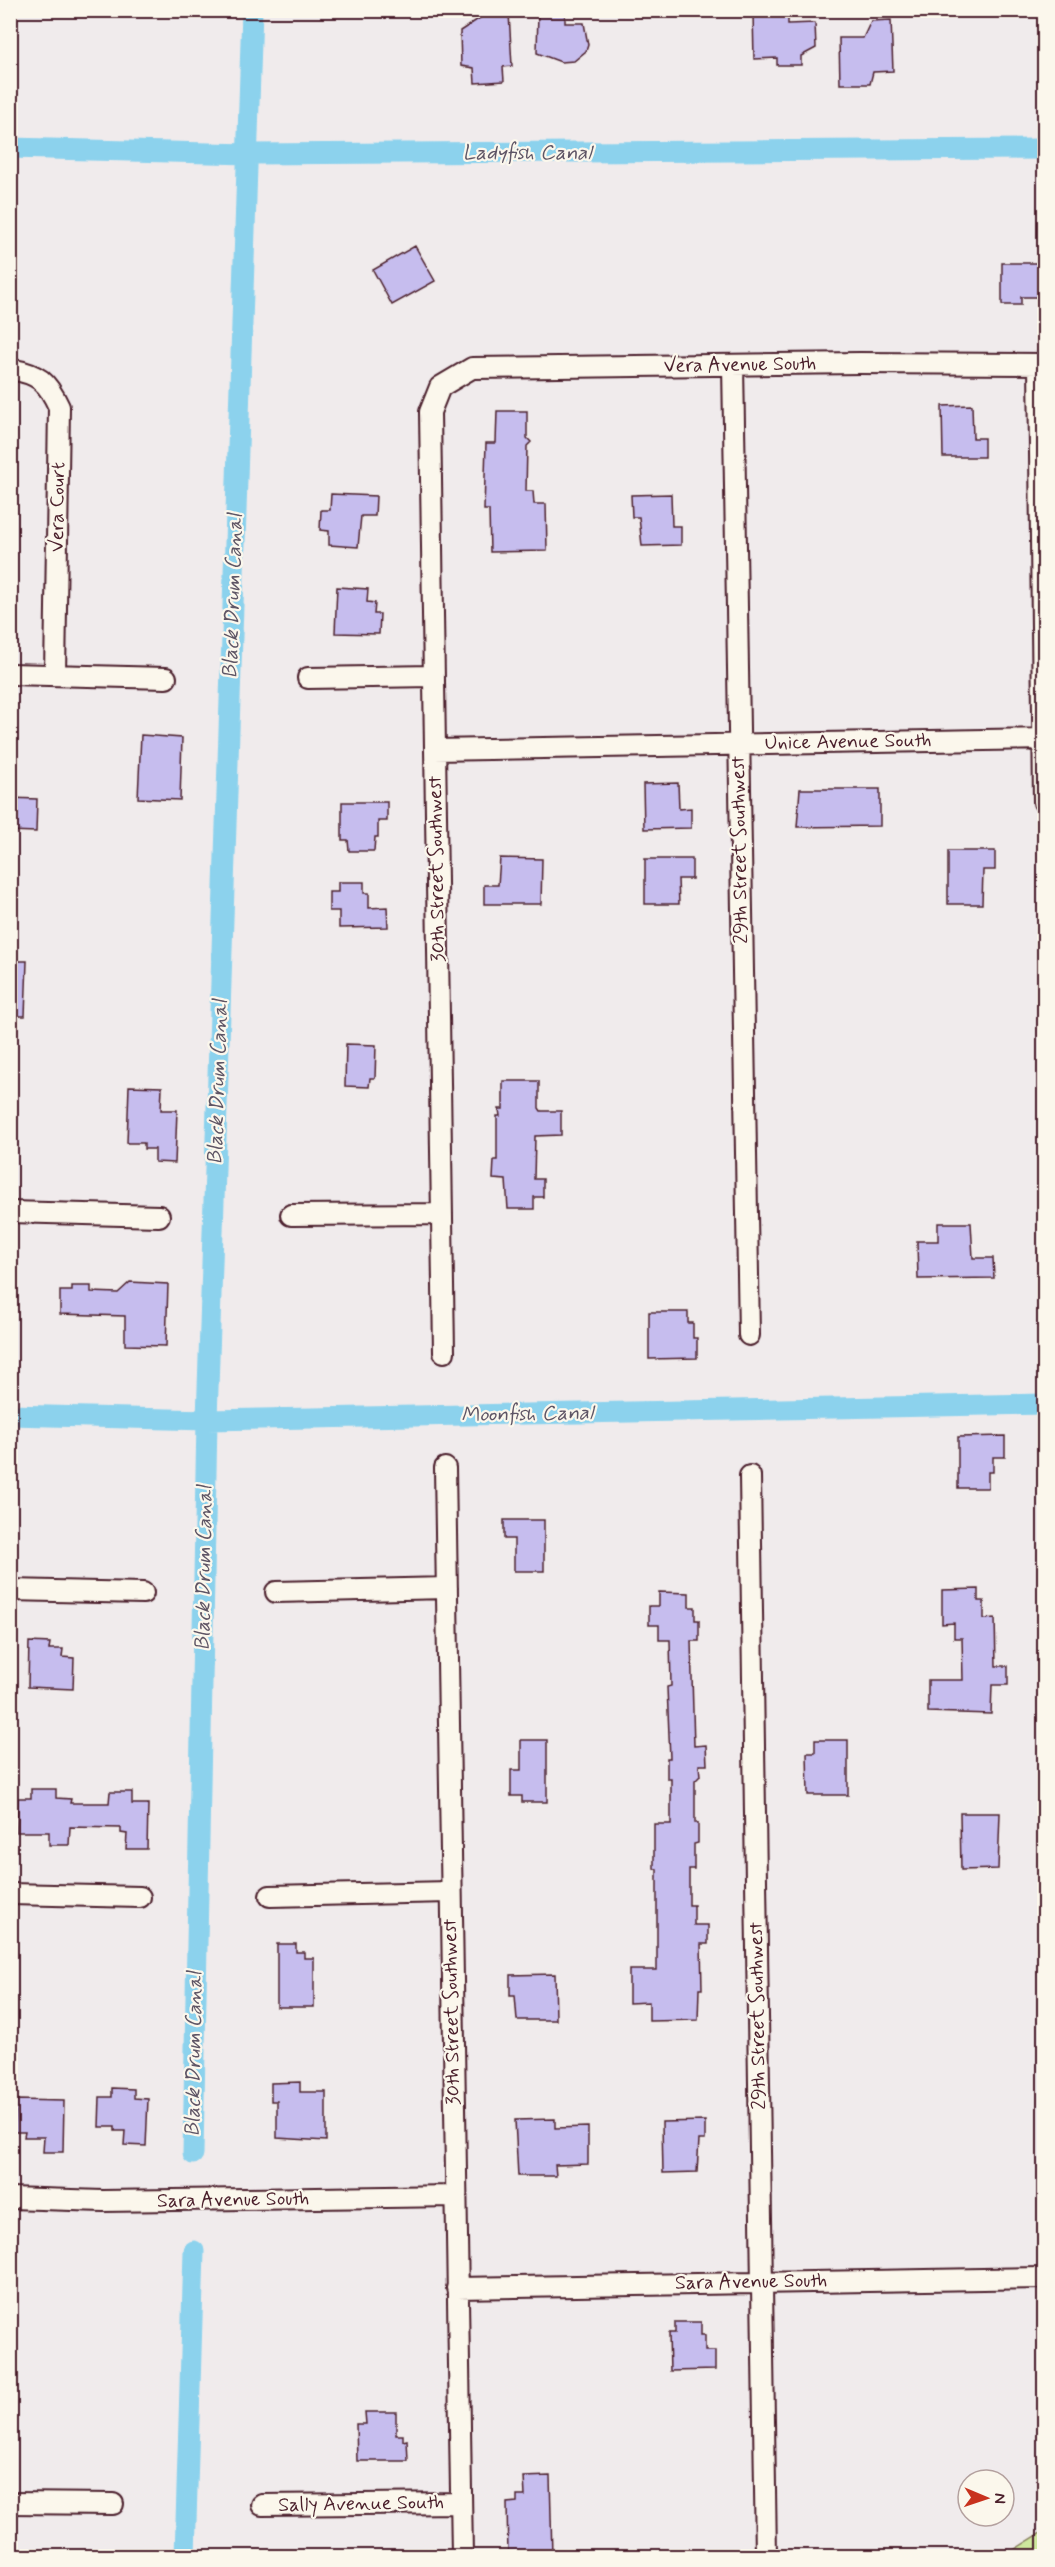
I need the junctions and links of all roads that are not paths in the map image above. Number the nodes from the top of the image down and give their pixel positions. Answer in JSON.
{"nodes":[{"id":1,"x":1042,"y":364,"type":"edge"},
{"id":2,"x":733,"y":365,"type":"junction"},
{"id":3,"x":10,"y":369,"type":"edge"},
{"id":4,"x":440,"y":387,"type":"joint"},
{"id":5,"x":10,"y":674,"type":"edge"},
{"id":6,"x":55,"y":675,"type":"junction"},
{"id":7,"x":434,"y":676,"type":"junction"},
{"id":8,"x":166,"y":678,"type":"dead end"},
{"id":9,"x":308,"y":678,"type":"dead end"},
{"id":10,"x":1044,"y":740,"type":"edge"},
{"id":11,"x":738,"y":744,"type":"junction"},
{"id":12,"x":435,"y":750,"type":"junction"},
{"id":13,"x":1044,"y":802,"type":"edge"},
{"id":14,"x":10,"y":1212,"type":"edge"},
{"id":15,"x":442,"y":1214,"type":"junction"},
{"id":16,"x":291,"y":1215,"type":"dead end"},
{"id":17,"x":159,"y":1216,"type":"dead end"},
{"id":18,"x":749,"y":1335,"type":"dead end"},
{"id":19,"x":444,"y":1352,"type":"dead end"},
{"id":20,"x":445,"y":1468,"type":"dead end"},
{"id":21,"x":750,"y":1476,"type":"dead end"},
{"id":22,"x":447,"y":1588,"type":"junction"},
{"id":23,"x":10,"y":1590,"type":"edge"},
{"id":24,"x":276,"y":1592,"type":"dead end"},
{"id":25,"x":143,"y":1593,"type":"dead end"},
{"id":26,"x":450,"y":1892,"type":"junction"},
{"id":27,"x":10,"y":1894,"type":"edge"},
{"id":28,"x":270,"y":1896,"type":"dead end"},
{"id":29,"x":140,"y":1897,"type":"dead end"},
{"id":30,"x":455,"y":2196,"type":"junction"},
{"id":31,"x":10,"y":2198,"type":"edge"},
{"id":32,"x":1044,"y":2278,"type":"edge"},
{"id":33,"x":762,"y":2282,"type":"junction"},
{"id":34,"x":457,"y":2288,"type":"junction"},
{"id":35,"x":10,"y":2503,"type":"edge"},
{"id":36,"x":461,"y":2503,"type":"junction"},
{"id":37,"x":113,"y":2504,"type":"dead end"},
{"id":38,"x":262,"y":2505,"type":"dead end"},
{"id":39,"x":462,"y":2556,"type":"edge"},
{"id":40,"x":766,"y":2556,"type":"edge"}],
"edges":[{"from":1,"to":2,"type":"street","name":"Vera Avenue South"},
{"from":1,"to":10,"type":"street"},
{"from":2,"to":4,"type":"street","name":"Vera Avenue South"},
{"from":2,"to":11,"type":"street","name":"29th Street Southwest"},
{"from":3,"to":6,"type":"street","name":"Vera Court"},
{"from":4,"to":7,"type":"street","name":"30th Street Southwest"},
{"from":5,"to":6,"type":"street"},
{"from":6,"to":8,"type":"street"},
{"from":7,"to":9,"type":"street"},
{"from":7,"to":12,"type":"street","name":"30th Street Southwest"},
{"from":10,"to":11,"type":"street","name":"Unice Avenue South"},
{"from":10,"to":13,"type":"street"},
{"from":11,"to":12,"type":"street","name":"Unice Avenue South"},
{"from":11,"to":18,"type":"street","name":"29th Street Southwest"},
{"from":12,"to":15,"type":"street","name":"30th Street Southwest"},
{"from":14,"to":17,"type":"street"},
{"from":15,"to":16,"type":"street"},
{"from":15,"to":19,"type":"street","name":"30th Street Southwest"},
{"from":20,"to":22,"type":"street","name":"30th Street Southwest"},
{"from":21,"to":33,"type":"street","name":"29th Street Southwest"},
{"from":22,"to":24,"type":"street"},
{"from":22,"to":26,"type":"street","name":"30th Street Southwest"},
{"from":23,"to":25,"type":"street"},
{"from":26,"to":28,"type":"street"},
{"from":26,"to":30,"type":"street","name":"30th Street Southwest"},
{"from":27,"to":29,"type":"street"},
{"from":30,"to":31,"type":"street","name":"Sara Avenue South"},
{"from":30,"to":34,"type":"street","name":"30th Street Southwest"},
{"from":32,"to":33,"type":"street","name":"Sara Avenue South"},
{"from":33,"to":34,"type":"street","name":"Sara Avenue South"},
{"from":33,"to":40,"type":"street","name":"29th Street Southwest"},
{"from":34,"to":36,"type":"street","name":"30th Street Southwest"},
{"from":35,"to":37,"type":"street"},
{"from":36,"to":38,"type":"street","name":"Sally Avenue South"},
{"from":36,"to":39,"type":"street","name":"30th Street Southwest"}]}
